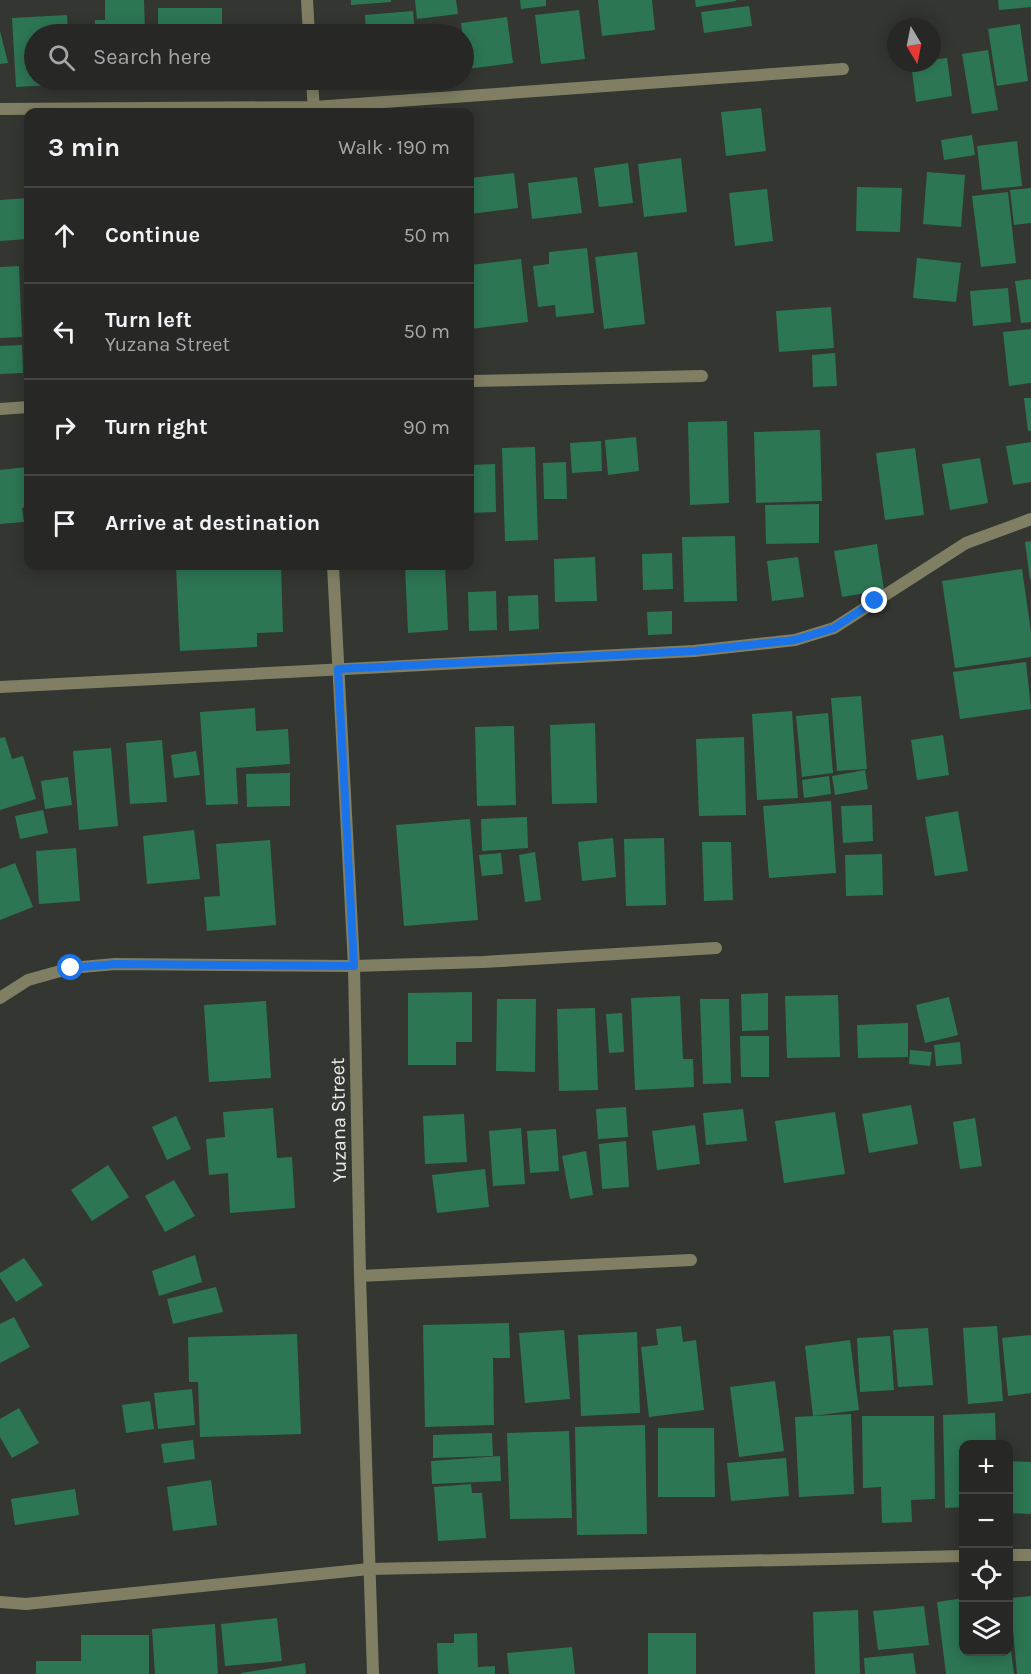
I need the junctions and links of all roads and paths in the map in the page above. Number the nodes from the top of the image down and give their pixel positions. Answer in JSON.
{"nodes":[{"id":1,"x":307,"y":0,"type":"edge"},
{"id":2,"x":308,"y":24,"type":"edge"},
{"id":3,"x":843,"y":69,"type":"dead end"},
{"id":4,"x":313,"y":90,"type":"edge"},
{"id":5,"x":314,"y":108,"type":"edge"},
{"id":6,"x":340,"y":108,"type":"edge"},
{"id":7,"x":0,"y":110,"type":"edge"},
{"id":8,"x":24,"y":110,"type":"edge"},
{"id":9,"x":702,"y":376,"type":"dead end"},
{"id":10,"x":474,"y":381,"type":"edge"},
{"id":11,"x":24,"y":407,"type":"edge"},
{"id":12,"x":0,"y":409,"type":"edge"},
{"id":13,"x":1031,"y":519,"type":"edge"},
{"id":14,"x":333,"y":570,"type":"edge"},
{"id":15,"x":338,"y":669,"type":"junction"},
{"id":16,"x":0,"y":687,"type":"edge"},
{"id":17,"x":716,"y":948,"type":"dead end"},
{"id":18,"x":354,"y":966,"type":"junction"},
{"id":19,"x":0,"y":998,"type":"edge"},
{"id":20,"x":690,"y":1260,"type":"dead end"},
{"id":21,"x":360,"y":1276,"type":"junction"},
{"id":22,"x":1013,"y":1555,"type":"edge"},
{"id":23,"x":1031,"y":1555,"type":"edge"},
{"id":24,"x":959,"y":1556,"type":"edge"},
{"id":25,"x":369,"y":1569,"type":"junction"},
{"id":26,"x":0,"y":1602,"type":"edge"},
{"id":27,"x":373,"y":1674,"type":"edge"}],
"edges":[{"from":1,"to":2,"type":"street"},
{"from":3,"to":6,"type":"street"},
{"from":4,"to":5,"type":"street"},
{"from":7,"to":8,"type":"street"},
{"from":9,"to":10,"type":"street"},
{"from":11,"to":12,"type":"street"},
{"from":13,"to":15,"type":"street"},
{"from":14,"to":15,"type":"street","name":"Yuzana Street"},
{"from":15,"to":16,"type":"street"},
{"from":15,"to":18,"type":"street","name":"Yuzana Street"},
{"from":17,"to":18,"type":"street"},
{"from":18,"to":19,"type":"street"},
{"from":18,"to":21,"type":"street","name":"Yuzana Street"},
{"from":20,"to":21,"type":"street"},
{"from":21,"to":25,"type":"street","name":"Yuzana Street"},
{"from":22,"to":23,"type":"street"},
{"from":24,"to":25,"type":"street"},
{"from":25,"to":26,"type":"street"},
{"from":25,"to":27,"type":"street","name":"Yuzana Street"}]}
